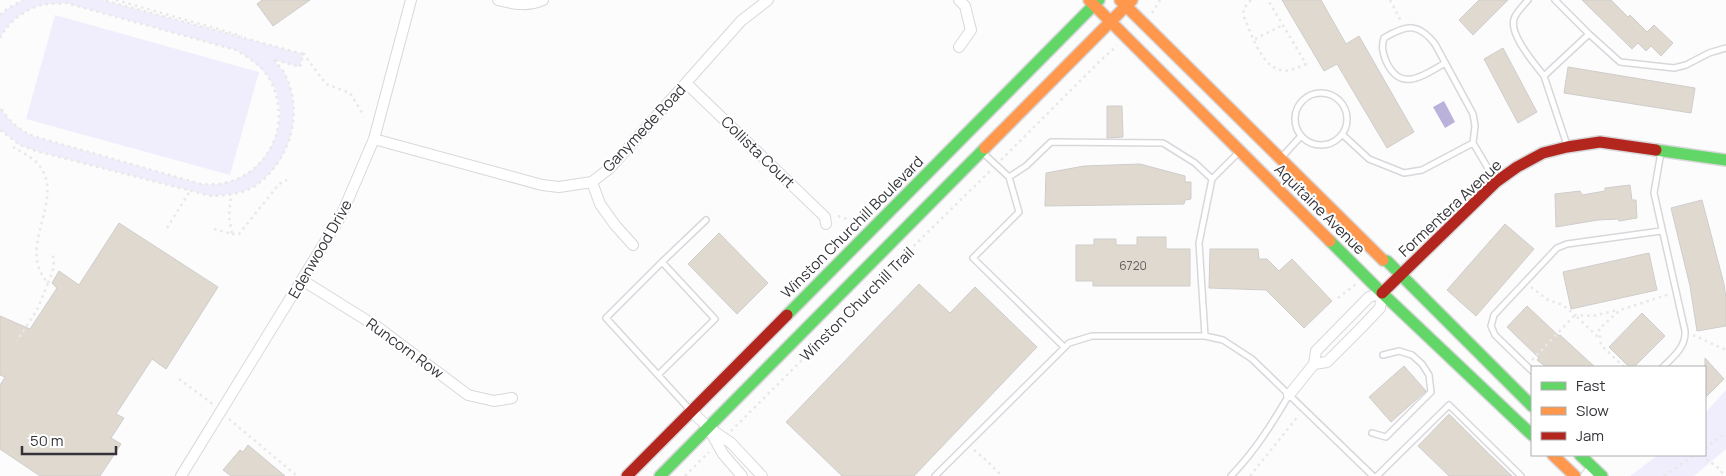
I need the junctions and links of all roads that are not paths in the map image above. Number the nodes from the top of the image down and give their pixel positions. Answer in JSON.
{"nodes":[{"id":1,"x":411,"y":0,"type":"edge"},
{"id":2,"x":498,"y":0,"type":"edge"},
{"id":3,"x":543,"y":0,"type":"edge"},
{"id":4,"x":768,"y":0,"type":"edge"},
{"id":5,"x":960,"y":0,"type":"edge"},
{"id":6,"x":1528,"y":0,"type":"edge"},
{"id":7,"x":1555,"y":0,"type":"edge"},
{"id":8,"x":1094,"y":2,"type":"edge"},
{"id":9,"x":1126,"y":2,"type":"edge"},
{"id":10,"x":1110,"y":22,"type":"junction"},
{"id":11,"x":1589,"y":34,"type":"junction"},
{"id":12,"x":959,"y":46,"type":"dead end"},
{"id":13,"x":1726,"y":48,"type":"edge"},
{"id":14,"x":1444,"y":63,"type":"junction"},
{"id":15,"x":1544,"y":76,"type":"junction"},
{"id":16,"x":686,"y":83,"type":"junction"},
{"id":17,"x":1342,"y":135,"type":"junction"},
{"id":18,"x":1301,"y":136,"type":"junction"},
{"id":19,"x":374,"y":139,"type":"junction"},
{"id":20,"x":1473,"y":143,"type":"junction"},
{"id":21,"x":1567,"y":147,"type":"junction"},
{"id":22,"x":1241,"y":151,"type":"junction"},
{"id":23,"x":982,"y":152,"type":"junction"},
{"id":24,"x":1661,"y":152,"type":"junction"},
{"id":25,"x":1280,"y":158,"type":"junction"},
{"id":26,"x":1726,"y":160,"type":"edge"},
{"id":27,"x":1009,"y":177,"type":"junction"},
{"id":28,"x":1212,"y":179,"type":"junction"},
{"id":29,"x":592,"y":182,"type":"junction"},
{"id":30,"x":1496,"y":182,"type":"junction"},
{"id":31,"x":706,"y":220,"type":"dead end"},
{"id":32,"x":826,"y":224,"type":"dead end"},
{"id":33,"x":1661,"y":231,"type":"junction"},
{"id":34,"x":633,"y":245,"type":"dead end"},
{"id":35,"x":662,"y":262,"type":"junction"},
{"id":36,"x":1401,"y":275,"type":"junction"},
{"id":37,"x":302,"y":280,"type":"junction"},
{"id":38,"x":1382,"y":293,"type":"junction"},
{"id":39,"x":1205,"y":336,"type":"junction"},
{"id":40,"x":1064,"y":347,"type":"junction"},
{"id":41,"x":1383,"y":356,"type":"dead end"},
{"id":42,"x":1314,"y":364,"type":"junction"},
{"id":43,"x":1664,"y":366,"type":"edge"},
{"id":44,"x":1531,"y":370,"type":"edge"},
{"id":45,"x":658,"y":375,"type":"junction"},
{"id":46,"x":1289,"y":395,"type":"junction"},
{"id":47,"x":512,"y":398,"type":"dead end"},
{"id":48,"x":1531,"y":405,"type":"edge"},
{"id":49,"x":691,"y":411,"type":"junction"},
{"id":50,"x":709,"y":428,"type":"junction"},
{"id":51,"x":1372,"y":432,"type":"dead end"},
{"id":52,"x":1531,"y":434,"type":"edge"},
{"id":53,"x":1554,"y":456,"type":"edge"},
{"id":54,"x":1581,"y":456,"type":"edge"},
{"id":55,"x":1590,"y":472,"type":"edge"},
{"id":56,"x":181,"y":476,"type":"edge"},
{"id":57,"x":627,"y":476,"type":"edge"},
{"id":58,"x":660,"y":476,"type":"edge"},
{"id":59,"x":742,"y":476,"type":"edge"},
{"id":60,"x":762,"y":476,"type":"edge"},
{"id":61,"x":935,"y":476,"type":"edge"},
{"id":62,"x":1231,"y":476,"type":"edge"},
{"id":63,"x":1373,"y":476,"type":"edge"},
{"id":64,"x":1377,"y":476,"type":"edge"},
{"id":65,"x":1521,"y":476,"type":"edge"},
{"id":66,"x":1575,"y":476,"type":"edge"},
{"id":67,"x":1602,"y":476,"type":"edge"}],
"edges":[{"from":1,"to":19,"type":"street","name":"Edenwood Drive"},
{"from":2,"to":3,"type":"street"},
{"from":4,"to":16,"type":"street","name":"Ganymede Road"},
{"from":5,"to":12,"type":"street"},
{"from":6,"to":15,"type":"lane"},
{"from":7,"to":11,"type":"lane"},
{"from":8,"to":10,"type":"street","name":"Aquitaine Avenue"},
{"from":8,"to":49,"type":"street","name":"Winston Churchill Boulevard"},
{"from":9,"to":10,"type":"street"},
{"from":9,"to":25,"type":"street","name":"Aquitaine Avenue"},
{"from":10,"to":22,"type":"street","name":"Aquitaine Avenue"},
{"from":10,"to":23,"type":"street"},
{"from":11,"to":13,"type":"lane"},
{"from":11,"to":15,"type":"lane"},
{"from":14,"to":14,"type":"lane"},
{"from":14,"to":20,"type":"lane"},
{"from":15,"to":21,"type":"lane"},
{"from":16,"to":29,"type":"street","name":"Ganymede Road"},
{"from":16,"to":32,"type":"street","name":"Collista Court"},
{"from":17,"to":18,"type":"lane"},
{"from":17,"to":18,"type":"lane"},
{"from":17,"to":20,"type":"lane"},
{"from":18,"to":25,"type":"lane"},
{"from":19,"to":29,"type":"street","name":"Ganymede Road"},
{"from":19,"to":37,"type":"street","name":"Edenwood Drive"},
{"from":20,"to":30,"type":"lane"},
{"from":21,"to":24,"type":"street","name":"Formentera Avenue"},
{"from":21,"to":30,"type":"street","name":"Formentera Avenue"},
{"from":22,"to":28,"type":"lane"},
{"from":22,"to":38,"type":"street","name":"Aquitaine Avenue"},
{"from":23,"to":27,"type":"lane"},
{"from":23,"to":50,"type":"street"},
{"from":24,"to":26,"type":"street","name":"Formentera Avenue"},
{"from":24,"to":33,"type":"lane"},
{"from":25,"to":36,"type":"street","name":"Aquitaine Avenue"},
{"from":27,"to":28,"type":"lane"},
{"from":27,"to":40,"type":"lane"},
{"from":28,"to":39,"type":"lane"},
{"from":29,"to":34,"type":"street"},
{"from":30,"to":36,"type":"street","name":"Formentera Avenue"},
{"from":31,"to":35,"type":"lane"},
{"from":33,"to":43,"type":"lane"},
{"from":33,"to":44,"type":"lane"},
{"from":35,"to":45,"type":"lane"},
{"from":35,"to":45,"type":"lane"},
{"from":36,"to":38,"type":"street","name":"Formentera Avenue"},
{"from":36,"to":48,"type":"street","name":"Aquitaine Avenue"},
{"from":37,"to":47,"type":"street","name":"Runcorn Row"},
{"from":37,"to":56,"type":"street","name":"Edenwood Drive"},
{"from":38,"to":42,"type":"street"},
{"from":38,"to":42,"type":"street"},
{"from":38,"to":52,"type":"street","name":"Aquitaine Avenue"},
{"from":39,"to":40,"type":"lane"},
{"from":39,"to":46,"type":"lane"},
{"from":40,"to":61,"type":"lane"},
{"from":41,"to":51,"type":"lane"},
{"from":42,"to":46,"type":"street"},
{"from":45,"to":49,"type":"lane"},
{"from":46,"to":62,"type":"lane"},
{"from":46,"to":63,"type":"lane"},
{"from":49,"to":50,"type":"street"},
{"from":49,"to":57,"type":"street","name":"Winston Churchill Boulevard"},
{"from":50,"to":58,"type":"street"},
{"from":50,"to":59,"type":"street"},
{"from":50,"to":60,"type":"street"},
{"from":53,"to":66,"type":"street"},
{"from":54,"to":55,"type":"street"},
{"from":55,"to":67,"type":"street"},
{"from":64,"to":65,"type":"lane"}]}
